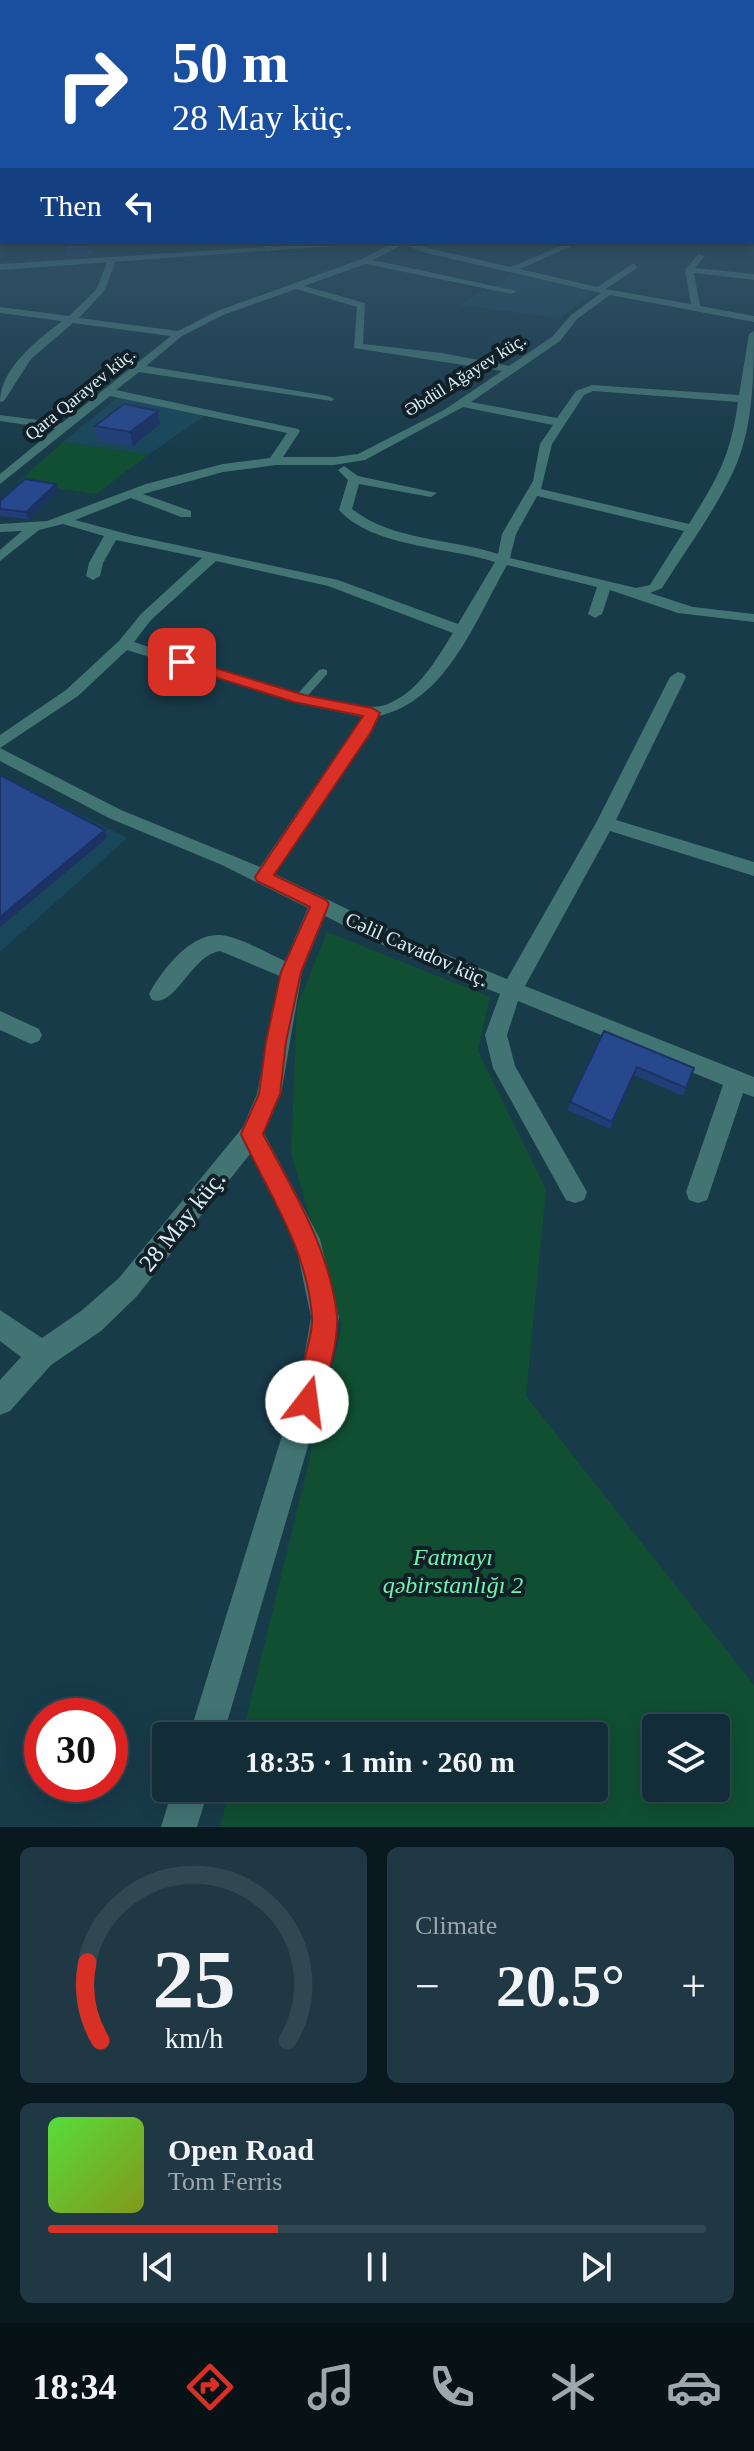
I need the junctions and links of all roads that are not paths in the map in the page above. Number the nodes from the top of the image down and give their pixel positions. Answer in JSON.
{"nodes":[{"id":1,"x":109,"y":280,"type":"edge"},
{"id":2,"x":311,"y":280,"type":"edge"},
{"id":3,"x":459,"y":280,"type":"edge"},
{"id":4,"x":556,"y":280,"type":"edge"},
{"id":5,"x":616,"y":280,"type":"edge"},
{"id":6,"x":691,"y":280,"type":"edge"},
{"id":7,"x":295,"y":286,"type":"junction"},
{"id":8,"x":512,"y":291,"type":"dead end"},
{"id":9,"x":603,"y":291,"type":"junction"},
{"id":10,"x":694,"y":309,"type":"junction"},
{"id":11,"x":0,"y":310,"type":"edge"},
{"id":12,"x":73,"y":319,"type":"junction"},
{"id":13,"x":754,"y":319,"type":"edge"},
{"id":14,"x":179,"y":334,"type":"junction"},
{"id":15,"x":754,"y":334,"type":"edge"},
{"id":16,"x":358,"y":346,"type":"junction"},
{"id":17,"x":348,"y":359,"type":"dead end"},
{"id":18,"x":137,"y":368,"type":"junction"},
{"id":19,"x":510,"y":369,"type":"junction"},
{"id":20,"x":107,"y":392,"type":"junction"},
{"id":21,"x":0,"y":399,"type":"edge"},
{"id":22,"x":328,"y":399,"type":"dead end"},
{"id":23,"x":745,"y":399,"type":"junction"},
{"id":24,"x":460,"y":403,"type":"junction"},
{"id":25,"x":0,"y":418,"type":"edge"},
{"id":26,"x":558,"y":422,"type":"junction"},
{"id":27,"x":64,"y":427,"type":"junction"},
{"id":28,"x":276,"y":461,"type":"junction"},
{"id":29,"x":334,"y":461,"type":"junction"},
{"id":30,"x":354,"y":479,"type":"junction"},
{"id":31,"x":0,"y":480,"type":"edge"},
{"id":32,"x":534,"y":491,"type":"junction"},
{"id":33,"x":431,"y":493,"type":"dead end"},
{"id":34,"x":131,"y":494,"type":"junction"},
{"id":35,"x":186,"y":514,"type":"dead end"},
{"id":36,"x":63,"y":520,"type":"junction"},
{"id":37,"x":0,"y":528,"type":"edge"},
{"id":38,"x":33,"y":528,"type":"junction"},
{"id":39,"x":694,"y":529,"type":"junction"},
{"id":40,"x":112,"y":535,"type":"junction"},
{"id":41,"x":0,"y":557,"type":"edge"},
{"id":42,"x":211,"y":558,"type":"junction"},
{"id":43,"x":503,"y":560,"type":"junction"},
{"id":44,"x":93,"y":576,"type":"dead end"},
{"id":45,"x":605,"y":585,"type":"junction"},
{"id":46,"x":636,"y":592,"type":"junction"},
{"id":47,"x":595,"y":614,"type":"dead end"},
{"id":48,"x":754,"y":618,"type":"edge"},
{"id":49,"x":459,"y":630,"type":"junction"},
{"id":50,"x":124,"y":644,"type":"junction"},
{"id":51,"x":323,"y":672,"type":"dead end"},
{"id":52,"x":678,"y":677,"type":"dead end"},
{"id":53,"x":299,"y":699,"type":"junction"},
{"id":54,"x":372,"y":713,"type":"junction"},
{"id":55,"x":0,"y":743,"type":"edge"},
{"id":56,"x":0,"y":754,"type":"edge"},
{"id":57,"x":605,"y":823,"type":"junction"},
{"id":58,"x":754,"y":869,"type":"edge"},
{"id":59,"x":263,"y":877,"type":"junction"},
{"id":60,"x":320,"y":904,"type":"junction"},
{"id":61,"x":291,"y":972,"type":"junction"},
{"id":62,"x":511,"y":992,"type":"junction"},
{"id":63,"x":160,"y":994,"type":"dead end"},
{"id":64,"x":0,"y":1020,"type":"edge"},
{"id":65,"x":31,"y":1035,"type":"dead end"},
{"id":66,"x":745,"y":1084,"type":"edge"},
{"id":67,"x":252,"y":1134,"type":"junction"},
{"id":68,"x":575,"y":1192,"type":"dead end"},
{"id":69,"x":698,"y":1192,"type":"dead end"},
{"id":70,"x":0,"y":1324,"type":"edge"},
{"id":71,"x":41,"y":1355,"type":"junction"},
{"id":72,"x":0,"y":1401,"type":"edge"},
{"id":73,"x":210,"y":1722,"type":"edge"},
{"id":74,"x":187,"y":1802,"type":"edge"},
{"id":75,"x":179,"y":1827,"type":"edge"}],
"edges":[{"from":1,"to":12,"type":"street"},
{"from":2,"to":7,"type":"street","name":"Qara Qarayev küç."},
{"from":3,"to":8,"type":"street"},
{"from":4,"to":9,"type":"street"},
{"from":5,"to":9,"type":"street","name":"Əbdül Ağayev küç."},
{"from":6,"to":10,"type":"street"},
{"from":7,"to":14,"type":"street","name":"Qara Qarayev küç."},
{"from":7,"to":16,"type":"street"},
{"from":9,"to":10,"type":"street"},
{"from":9,"to":19,"type":"street","name":"Əbdül Ağayev küç."},
{"from":10,"to":13,"type":"street"},
{"from":11,"to":12,"type":"street"},
{"from":12,"to":14,"type":"street"},
{"from":12,"to":21,"type":"street"},
{"from":14,"to":18,"type":"street","name":"Qara Qarayev küç."},
{"from":15,"to":23,"type":"street"},
{"from":16,"to":17,"type":"street"},
{"from":16,"to":19,"type":"street"},
{"from":18,"to":20,"type":"street","name":"Qara Qarayev küç."},
{"from":18,"to":22,"type":"street"},
{"from":19,"to":24,"type":"street","name":"Əbdül Ağayev küç."},
{"from":20,"to":27,"type":"street","name":"Qara Qarayev küç."},
{"from":20,"to":28,"type":"street"},
{"from":23,"to":26,"type":"street"},
{"from":23,"to":39,"type":"street"},
{"from":24,"to":26,"type":"street"},
{"from":24,"to":29,"type":"street","name":"Əbdül Ağayev küç."},
{"from":25,"to":27,"type":"street"},
{"from":26,"to":32,"type":"street"},
{"from":27,"to":31,"type":"street","name":"Qara Qarayev küç."},
{"from":28,"to":29,"type":"street","name":"Əbdül Ağayev küç."},
{"from":28,"to":34,"type":"street","name":"Əbdül Ağayev küç."},
{"from":29,"to":30,"type":"street"},
{"from":30,"to":33,"type":"street"},
{"from":30,"to":43,"type":"street"},
{"from":32,"to":39,"type":"street"},
{"from":32,"to":43,"type":"street"},
{"from":34,"to":35,"type":"street"},
{"from":34,"to":36,"type":"street","name":"Əbdül Ağayev küç."},
{"from":36,"to":38,"type":"street","name":"Əbdül Ağayev küç."},
{"from":36,"to":40,"type":"street"},
{"from":37,"to":38,"type":"street","name":"Əbdül Ağayev küç."},
{"from":38,"to":41,"type":"street"},
{"from":39,"to":46,"type":"street"},
{"from":40,"to":42,"type":"street"},
{"from":40,"to":44,"type":"street"},
{"from":42,"to":49,"type":"street"},
{"from":42,"to":50,"type":"street"},
{"from":43,"to":45,"type":"street"},
{"from":43,"to":49,"type":"street"},
{"from":45,"to":46,"type":"street"},
{"from":45,"to":47,"type":"street"},
{"from":46,"to":48,"type":"street"},
{"from":49,"to":54,"type":"street"},
{"from":50,"to":53,"type":"street"},
{"from":50,"to":55,"type":"street"},
{"from":51,"to":53,"type":"lane"},
{"from":52,"to":57,"type":"street"},
{"from":53,"to":54,"type":"street"},
{"from":54,"to":59,"type":"street"},
{"from":56,"to":59,"type":"street","name":"Cəlil Cavadov küç."},
{"from":57,"to":58,"type":"street"},
{"from":57,"to":62,"type":"street"},
{"from":59,"to":60,"type":"street","name":"Cəlil Cavadov küç."},
{"from":60,"to":61,"type":"street","name":"28 May küç."},
{"from":60,"to":62,"type":"street","name":"Cəlil Cavadov küç."},
{"from":61,"to":63,"type":"street"},
{"from":61,"to":67,"type":"street","name":"28 May küç."},
{"from":62,"to":66,"type":"street","name":"Cəlil Cavadov küç."},
{"from":62,"to":68,"type":"street"},
{"from":64,"to":65,"type":"street"},
{"from":66,"to":69,"type":"street"},
{"from":67,"to":71,"type":"street","name":"28 May küç."},
{"from":67,"to":73,"type":"street"},
{"from":70,"to":71,"type":"street"},
{"from":71,"to":72,"type":"street","name":"28 May küç."},
{"from":74,"to":75,"type":"street"}]}
